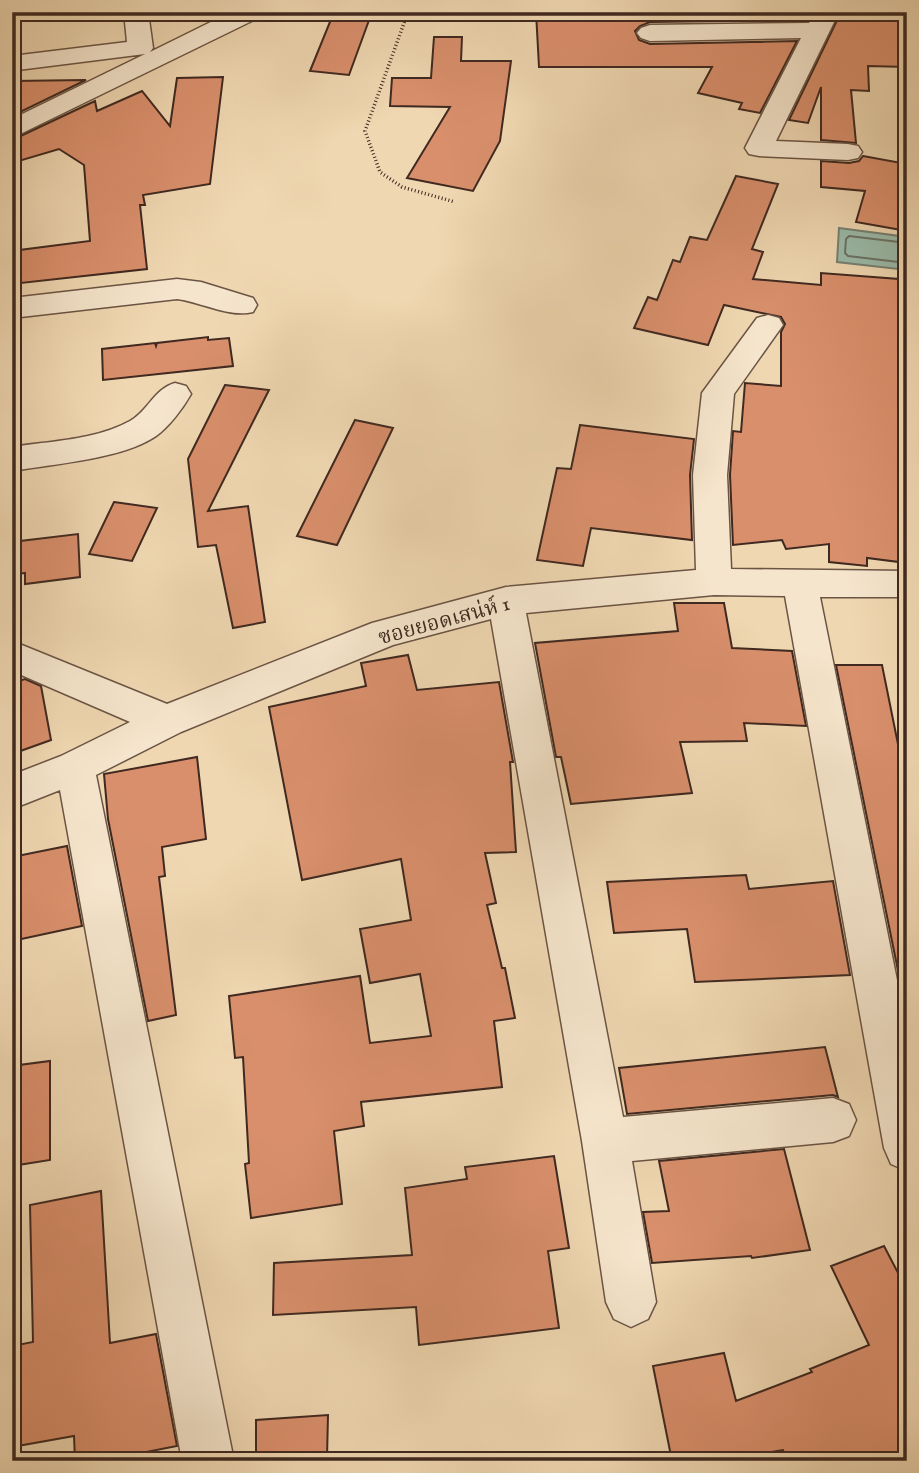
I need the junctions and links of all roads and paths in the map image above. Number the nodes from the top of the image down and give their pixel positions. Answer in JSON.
{"nodes":[{"id":1,"x":136,"y":12,"type":"edge"},
{"id":2,"x":251,"y":12,"type":"edge"},
{"id":3,"x":408,"y":12,"type":"edge"},
{"id":4,"x":822,"y":21,"type":"edge"},
{"id":5,"x":650,"y":33,"type":"dead end"},
{"id":6,"x":18,"y":62,"type":"dead end"},
{"id":7,"x":12,"y":130,"type":"edge"},
{"id":8,"x":848,"y":152,"type":"dead end"},
{"id":9,"x":455,"y":202,"type":"dead end"},
{"id":10,"x":242,"y":305,"type":"dead end"},
{"id":11,"x":12,"y":308,"type":"edge"},
{"id":12,"x":768,"y":325,"type":"dead end"},
{"id":13,"x":175,"y":394,"type":"dead end"},
{"id":14,"x":12,"y":459,"type":"edge"},
{"id":15,"x":714,"y":582,"type":"junction"},
{"id":16,"x":800,"y":583,"type":"junction"},
{"id":17,"x":907,"y":584,"type":"edge"},
{"id":18,"x":506,"y":601,"type":"junction"},
{"id":19,"x":12,"y":655,"type":"edge"},
{"id":20,"x":167,"y":721,"type":"junction"},
{"id":21,"x":75,"y":767,"type":"junction"},
{"id":22,"x":12,"y":793,"type":"edge"},
{"id":23,"x":833,"y":1120,"type":"dead end"},
{"id":24,"x":605,"y":1142,"type":"junction"},
{"id":25,"x":907,"y":1148,"type":"edge"},
{"id":26,"x":631,"y":1302,"type":"dead end"},
{"id":27,"x":208,"y":1461,"type":"edge"}],
"edges":[{"from":1,"to":6,"type":"street"},
{"from":2,"to":7,"type":"street"},
{"from":3,"to":9,"type":"path"},
{"from":4,"to":5,"type":"street"},
{"from":4,"to":8,"type":"street"},
{"from":10,"to":11,"type":"street"},
{"from":12,"to":15,"type":"street"},
{"from":13,"to":14,"type":"street"},
{"from":15,"to":16,"type":"street","name":"ซอยยอดเสน่ห์ 1"},
{"from":15,"to":18,"type":"street","name":"ซอยยอดเสน่ห์ 1"},
{"from":16,"to":17,"type":"street","name":"ซอยยอดเสน่ห์ 1"},
{"from":16,"to":25,"type":"street"},
{"from":18,"to":20,"type":"street","name":"ซอยยอดเสน่ห์ 1"},
{"from":18,"to":24,"type":"street"},
{"from":19,"to":20,"type":"street"},
{"from":20,"to":21,"type":"street","name":"ซอยยอดเสน่ห์ 1"},
{"from":21,"to":22,"type":"street","name":"ซอยยอดเสน่ห์ 1"},
{"from":21,"to":27,"type":"street"},
{"from":23,"to":24,"type":"street"},
{"from":24,"to":26,"type":"street"}]}
